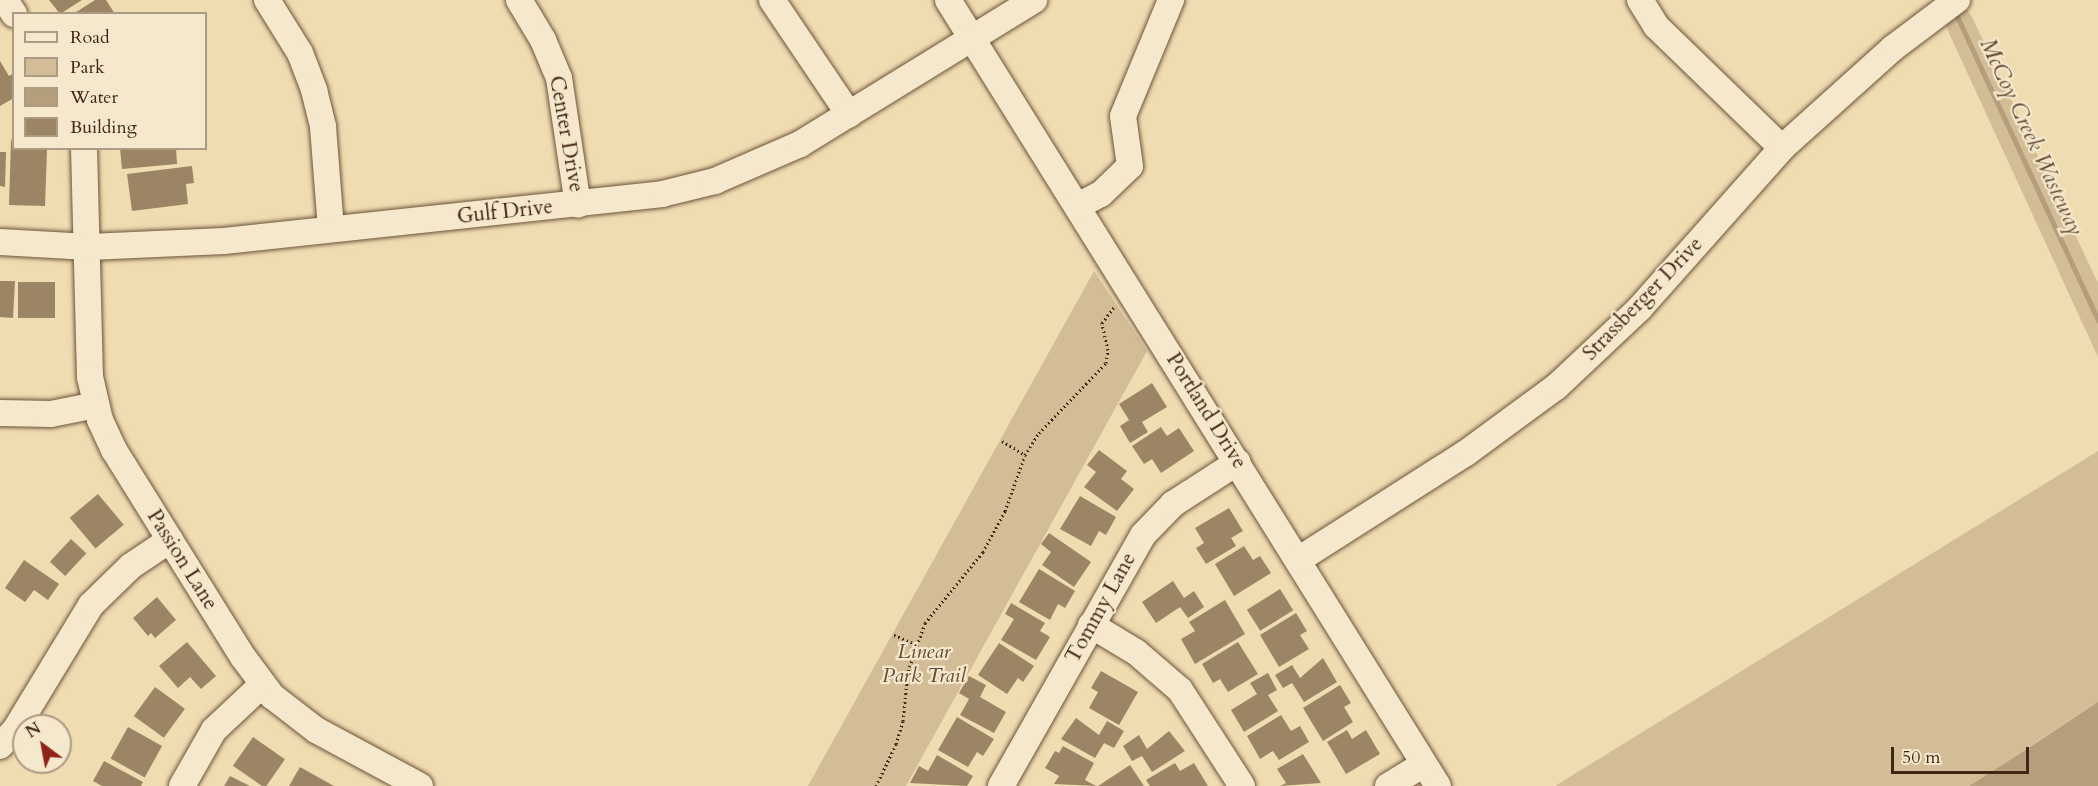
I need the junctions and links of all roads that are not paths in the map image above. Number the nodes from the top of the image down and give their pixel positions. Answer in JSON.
{"nodes":[{"id":1,"x":267,"y":0,"type":"edge"},
{"id":2,"x":519,"y":0,"type":"edge"},
{"id":3,"x":772,"y":0,"type":"edge"},
{"id":4,"x":948,"y":0,"type":"edge"},
{"id":5,"x":1034,"y":0,"type":"edge"},
{"id":6,"x":1171,"y":0,"type":"edge"},
{"id":7,"x":1640,"y":0,"type":"edge"},
{"id":8,"x":1957,"y":0,"type":"edge"},
{"id":9,"x":972,"y":38,"type":"junction"},
{"id":10,"x":849,"y":114,"type":"junction"},
{"id":11,"x":1782,"y":148,"type":"junction"},
{"id":12,"x":84,"y":150,"type":"edge"},
{"id":13,"x":578,"y":205,"type":"junction"},
{"id":14,"x":1078,"y":206,"type":"junction"},
{"id":15,"x":331,"y":229,"type":"junction"},
{"id":16,"x":0,"y":243,"type":"edge"},
{"id":17,"x":89,"y":247,"type":"junction"},
{"id":18,"x":96,"y":405,"type":"junction"},
{"id":19,"x":0,"y":413,"type":"edge"},
{"id":20,"x":1238,"y":462,"type":"junction"},
{"id":21,"x":170,"y":540,"type":"junction"},
{"id":22,"x":1298,"y":560,"type":"junction"},
{"id":23,"x":1091,"y":625,"type":"junction"},
{"id":24,"x":262,"y":685,"type":"junction"},
{"id":25,"x":0,"y":746,"type":"edge"},
{"id":26,"x":1424,"y":764,"type":"junction"},
{"id":27,"x":381,"y":777,"type":"edge"},
{"id":28,"x":182,"y":786,"type":"edge"},
{"id":29,"x":420,"y":786,"type":"edge"},
{"id":30,"x":1001,"y":786,"type":"edge"},
{"id":31,"x":1242,"y":786,"type":"edge"},
{"id":32,"x":1388,"y":786,"type":"edge"},
{"id":33,"x":1438,"y":786,"type":"edge"}],
"edges":[{"from":1,"to":15,"type":"street"},
{"from":2,"to":13,"type":"street","name":"Center Drive"},
{"from":3,"to":10,"type":"street"},
{"from":4,"to":9,"type":"street","name":"Portland Drive"},
{"from":5,"to":9,"type":"street","name":"Gulf Drive"},
{"from":6,"to":14,"type":"street"},
{"from":7,"to":11,"type":"street"},
{"from":8,"to":11,"type":"street","name":"Strassberger Drive"},
{"from":9,"to":10,"type":"street","name":"Gulf Drive"},
{"from":9,"to":14,"type":"street","name":"Portland Drive"},
{"from":10,"to":13,"type":"street","name":"Gulf Drive"},
{"from":11,"to":22,"type":"street","name":"Strassberger Drive"},
{"from":12,"to":17,"type":"street","name":"Passion Lane"},
{"from":13,"to":15,"type":"street","name":"Gulf Drive"},
{"from":14,"to":20,"type":"street","name":"Portland Drive"},
{"from":15,"to":17,"type":"street","name":"Gulf Drive"},
{"from":16,"to":17,"type":"street","name":"Gulf Drive"},
{"from":17,"to":18,"type":"street","name":"Passion Lane"},
{"from":18,"to":19,"type":"street"},
{"from":18,"to":21,"type":"street","name":"Passion Lane"},
{"from":20,"to":22,"type":"street","name":"Portland Drive"},
{"from":20,"to":23,"type":"street","name":"Tommy Lane"},
{"from":21,"to":24,"type":"street","name":"Passion Lane"},
{"from":21,"to":25,"type":"street"},
{"from":22,"to":26,"type":"street","name":"Portland Drive"},
{"from":23,"to":30,"type":"street","name":"Tommy Lane"},
{"from":23,"to":31,"type":"street"},
{"from":24,"to":27,"type":"street","name":"Passion Lane"},
{"from":24,"to":28,"type":"street"},
{"from":26,"to":32,"type":"street"},
{"from":26,"to":33,"type":"street","name":"Portland Drive"},
{"from":27,"to":29,"type":"street","name":"Passion Lane"}]}
